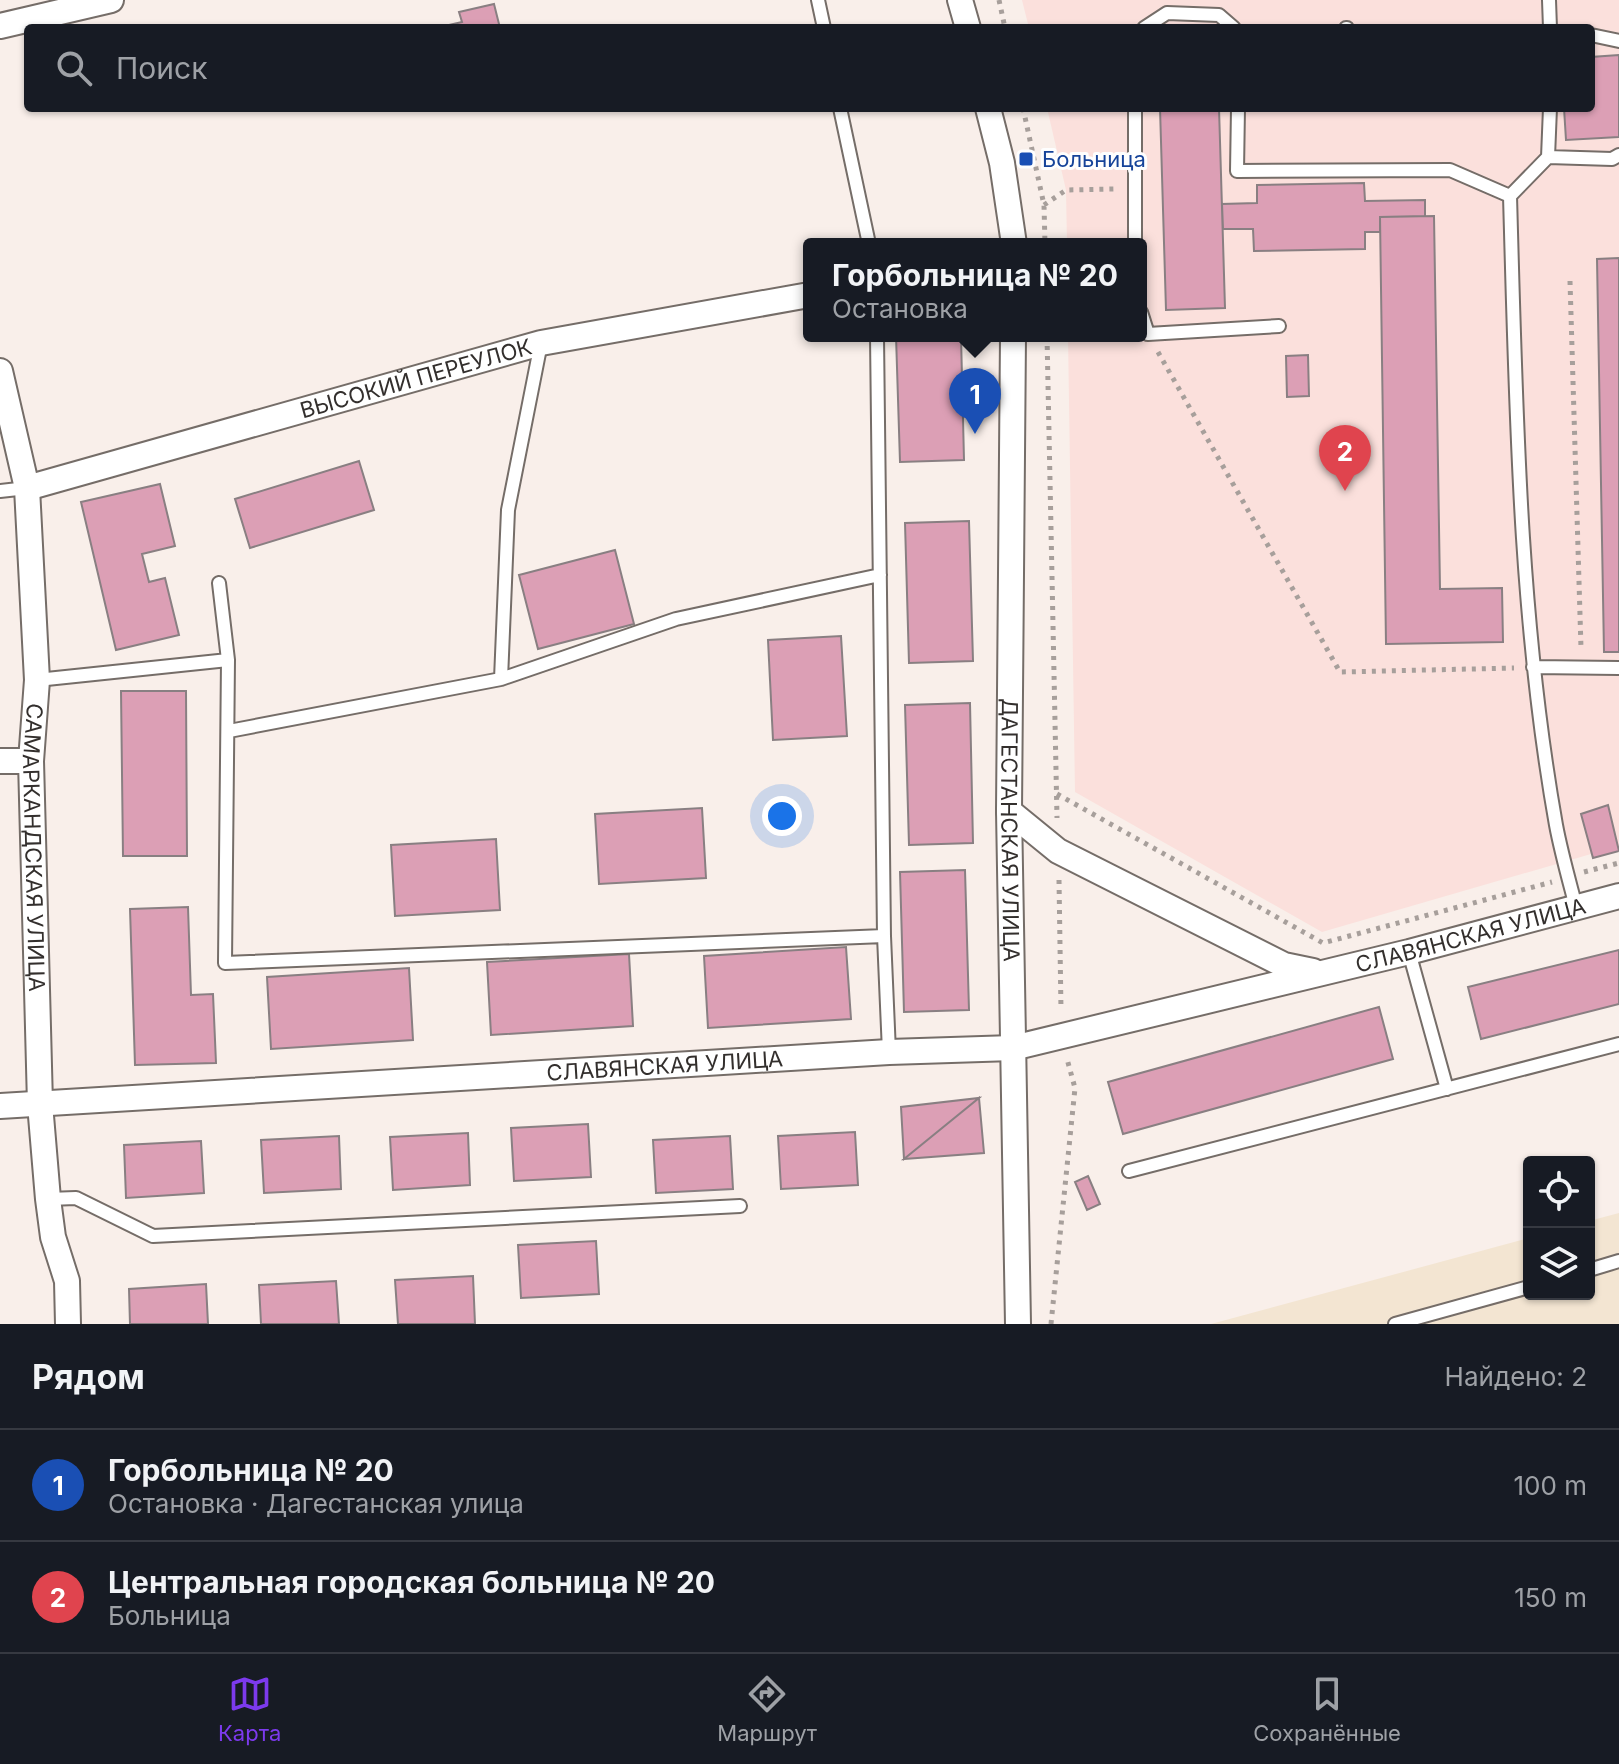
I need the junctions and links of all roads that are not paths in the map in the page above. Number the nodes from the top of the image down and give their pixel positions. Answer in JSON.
{"nodes":[{"id":1,"x":111,"y":0,"type":"edge"},
{"id":2,"x":818,"y":0,"type":"edge"},
{"id":3,"x":960,"y":0,"type":"edge"},
{"id":4,"x":1549,"y":0,"type":"edge"},
{"id":5,"x":57,"y":6,"type":"edge"},
{"id":6,"x":823,"y":24,"type":"edge"},
{"id":7,"x":967,"y":24,"type":"edge"},
{"id":8,"x":1150,"y":24,"type":"edge"},
{"id":9,"x":1229,"y":24,"type":"edge"},
{"id":10,"x":1553,"y":24,"type":"edge"},
{"id":11,"x":0,"y":26,"type":"edge"},
{"id":12,"x":1595,"y":36,"type":"edge"},
{"id":13,"x":1619,"y":41,"type":"edge"},
{"id":14,"x":841,"y":112,"type":"edge"},
{"id":15,"x":989,"y":112,"type":"edge"},
{"id":16,"x":1135,"y":112,"type":"edge"},
{"id":17,"x":1238,"y":112,"type":"edge"},
{"id":18,"x":1550,"y":112,"type":"edge"},
{"id":19,"x":1619,"y":155,"type":"edge"},
{"id":20,"x":1548,"y":157,"type":"junction"},
{"id":21,"x":1510,"y":196,"type":"junction"},
{"id":22,"x":868,"y":238,"type":"edge"},
{"id":23,"x":1010,"y":238,"type":"edge"},
{"id":24,"x":1135,"y":238,"type":"edge"},
{"id":25,"x":803,"y":296,"type":"edge"},
{"id":26,"x":1279,"y":326,"type":"dead end"},
{"id":27,"x":1147,"y":331,"type":"edge"},
{"id":28,"x":877,"y":342,"type":"edge"},
{"id":29,"x":1013,"y":342,"type":"edge"},
{"id":30,"x":541,"y":343,"type":"junction"},
{"id":31,"x":0,"y":371,"type":"edge"},
{"id":32,"x":27,"y":488,"type":"junction"},
{"id":33,"x":0,"y":491,"type":"edge"},
{"id":34,"x":880,"y":575,"type":"junction"},
{"id":35,"x":219,"y":583,"type":"dead end"},
{"id":36,"x":228,"y":660,"type":"junction"},
{"id":37,"x":1533,"y":667,"type":"junction"},
{"id":38,"x":1619,"y":668,"type":"edge"},
{"id":39,"x":501,"y":679,"type":"junction"},
{"id":40,"x":37,"y":680,"type":"junction"},
{"id":41,"x":229,"y":731,"type":"junction"},
{"id":42,"x":0,"y":761,"type":"edge"},
{"id":43,"x":31,"y":761,"type":"junction"},
{"id":44,"x":1009,"y":811,"type":"junction"},
{"id":45,"x":1619,"y":896,"type":"edge"},
{"id":46,"x":1576,"y":907,"type":"junction"},
{"id":47,"x":884,"y":936,"type":"junction"},
{"id":48,"x":1409,"y":952,"type":"junction"},
{"id":49,"x":1322,"y":972,"type":"junction"},
{"id":50,"x":1619,"y":1044,"type":"edge"},
{"id":51,"x":1013,"y":1048,"type":"junction"},
{"id":52,"x":889,"y":1052,"type":"junction"},
{"id":53,"x":1447,"y":1089,"type":"junction"},
{"id":54,"x":40,"y":1104,"type":"junction"},
{"id":55,"x":0,"y":1106,"type":"edge"},
{"id":56,"x":1129,"y":1171,"type":"dead end"},
{"id":57,"x":48,"y":1199,"type":"junction"},
{"id":58,"x":740,"y":1206,"type":"dead end"},
{"id":59,"x":1619,"y":1261,"type":"edge"},
{"id":60,"x":1595,"y":1268,"type":"edge"},
{"id":61,"x":1523,"y":1289,"type":"edge"},
{"id":62,"x":68,"y":1324,"type":"edge"},
{"id":63,"x":1018,"y":1324,"type":"edge"},
{"id":64,"x":1395,"y":1324,"type":"edge"}],
"edges":[{"from":1,"to":5,"type":"street"},
{"from":2,"to":6,"type":"lane"},
{"from":3,"to":7,"type":"street"},
{"from":4,"to":10,"type":"lane"},
{"from":5,"to":11,"type":"street"},
{"from":8,"to":9,"type":"lane"},
{"from":12,"to":13,"type":"lane"},
{"from":14,"to":22,"type":"lane"},
{"from":15,"to":23,"type":"street"},
{"from":16,"to":24,"type":"lane"},
{"from":17,"to":21,"type":"lane"},
{"from":18,"to":20,"type":"lane"},
{"from":19,"to":20,"type":"lane"},
{"from":20,"to":21,"type":"lane"},
{"from":21,"to":37,"type":"lane"},
{"from":25,"to":30,"type":"street","name":"ВЫСОКИЙ ПЕРЕУЛОК"},
{"from":26,"to":27,"type":"lane"},
{"from":28,"to":34,"type":"lane"},
{"from":29,"to":44,"type":"street","name":"ДАГЕСТАНСКАЯ УЛИЦА"},
{"from":30,"to":32,"type":"street","name":"ВЫСОКИЙ ПЕРЕУЛОК"},
{"from":30,"to":39,"type":"lane"},
{"from":31,"to":32,"type":"street","name":"САМАРКАНДСКАЯ УЛИЦА"},
{"from":32,"to":33,"type":"lane"},
{"from":32,"to":40,"type":"street","name":"САМАРКАНДСКАЯ УЛИЦА"},
{"from":34,"to":39,"type":"lane"},
{"from":34,"to":47,"type":"lane"},
{"from":35,"to":36,"type":"lane"},
{"from":36,"to":40,"type":"lane"},
{"from":36,"to":41,"type":"lane"},
{"from":37,"to":38,"type":"lane"},
{"from":37,"to":46,"type":"lane"},
{"from":39,"to":41,"type":"lane"},
{"from":40,"to":43,"type":"street","name":"САМАРКАНДСКАЯ УЛИЦА"},
{"from":41,"to":47,"type":"lane"},
{"from":42,"to":43,"type":"street"},
{"from":43,"to":54,"type":"street","name":"САМАРКАНДСКАЯ УЛИЦА"},
{"from":44,"to":49,"type":"street","name":"СЛАВЯНСКАЯ УЛИЦА"},
{"from":44,"to":51,"type":"street","name":"ДАГЕСТАНСКАЯ УЛИЦА"},
{"from":45,"to":46,"type":"street","name":"СЛАВЯНСКАЯ УЛИЦА"},
{"from":46,"to":48,"type":"street","name":"СЛАВЯНСКАЯ УЛИЦА"},
{"from":47,"to":52,"type":"lane"},
{"from":48,"to":49,"type":"street","name":"СЛАВЯНСКАЯ УЛИЦА"},
{"from":48,"to":53,"type":"lane"},
{"from":49,"to":51,"type":"street","name":"СЛАВЯНСКАЯ УЛИЦА"},
{"from":50,"to":53,"type":"lane"},
{"from":51,"to":52,"type":"street","name":"СЛАВЯНСКАЯ УЛИЦА"},
{"from":51,"to":63,"type":"street","name":"ДАГЕСТАНСКАЯ УЛИЦА"},
{"from":52,"to":54,"type":"street","name":"СЛАВЯНСКАЯ УЛИЦА"},
{"from":53,"to":56,"type":"lane"},
{"from":54,"to":55,"type":"street","name":"СЛАВЯНСКАЯ УЛИЦА"},
{"from":54,"to":57,"type":"street","name":"САМАРКАНДСКАЯ УЛИЦА"},
{"from":57,"to":58,"type":"lane"},
{"from":57,"to":62,"type":"street","name":"САМАРКАНДСКАЯ УЛИЦА"},
{"from":59,"to":60,"type":"lane"},
{"from":61,"to":64,"type":"lane"}]}
